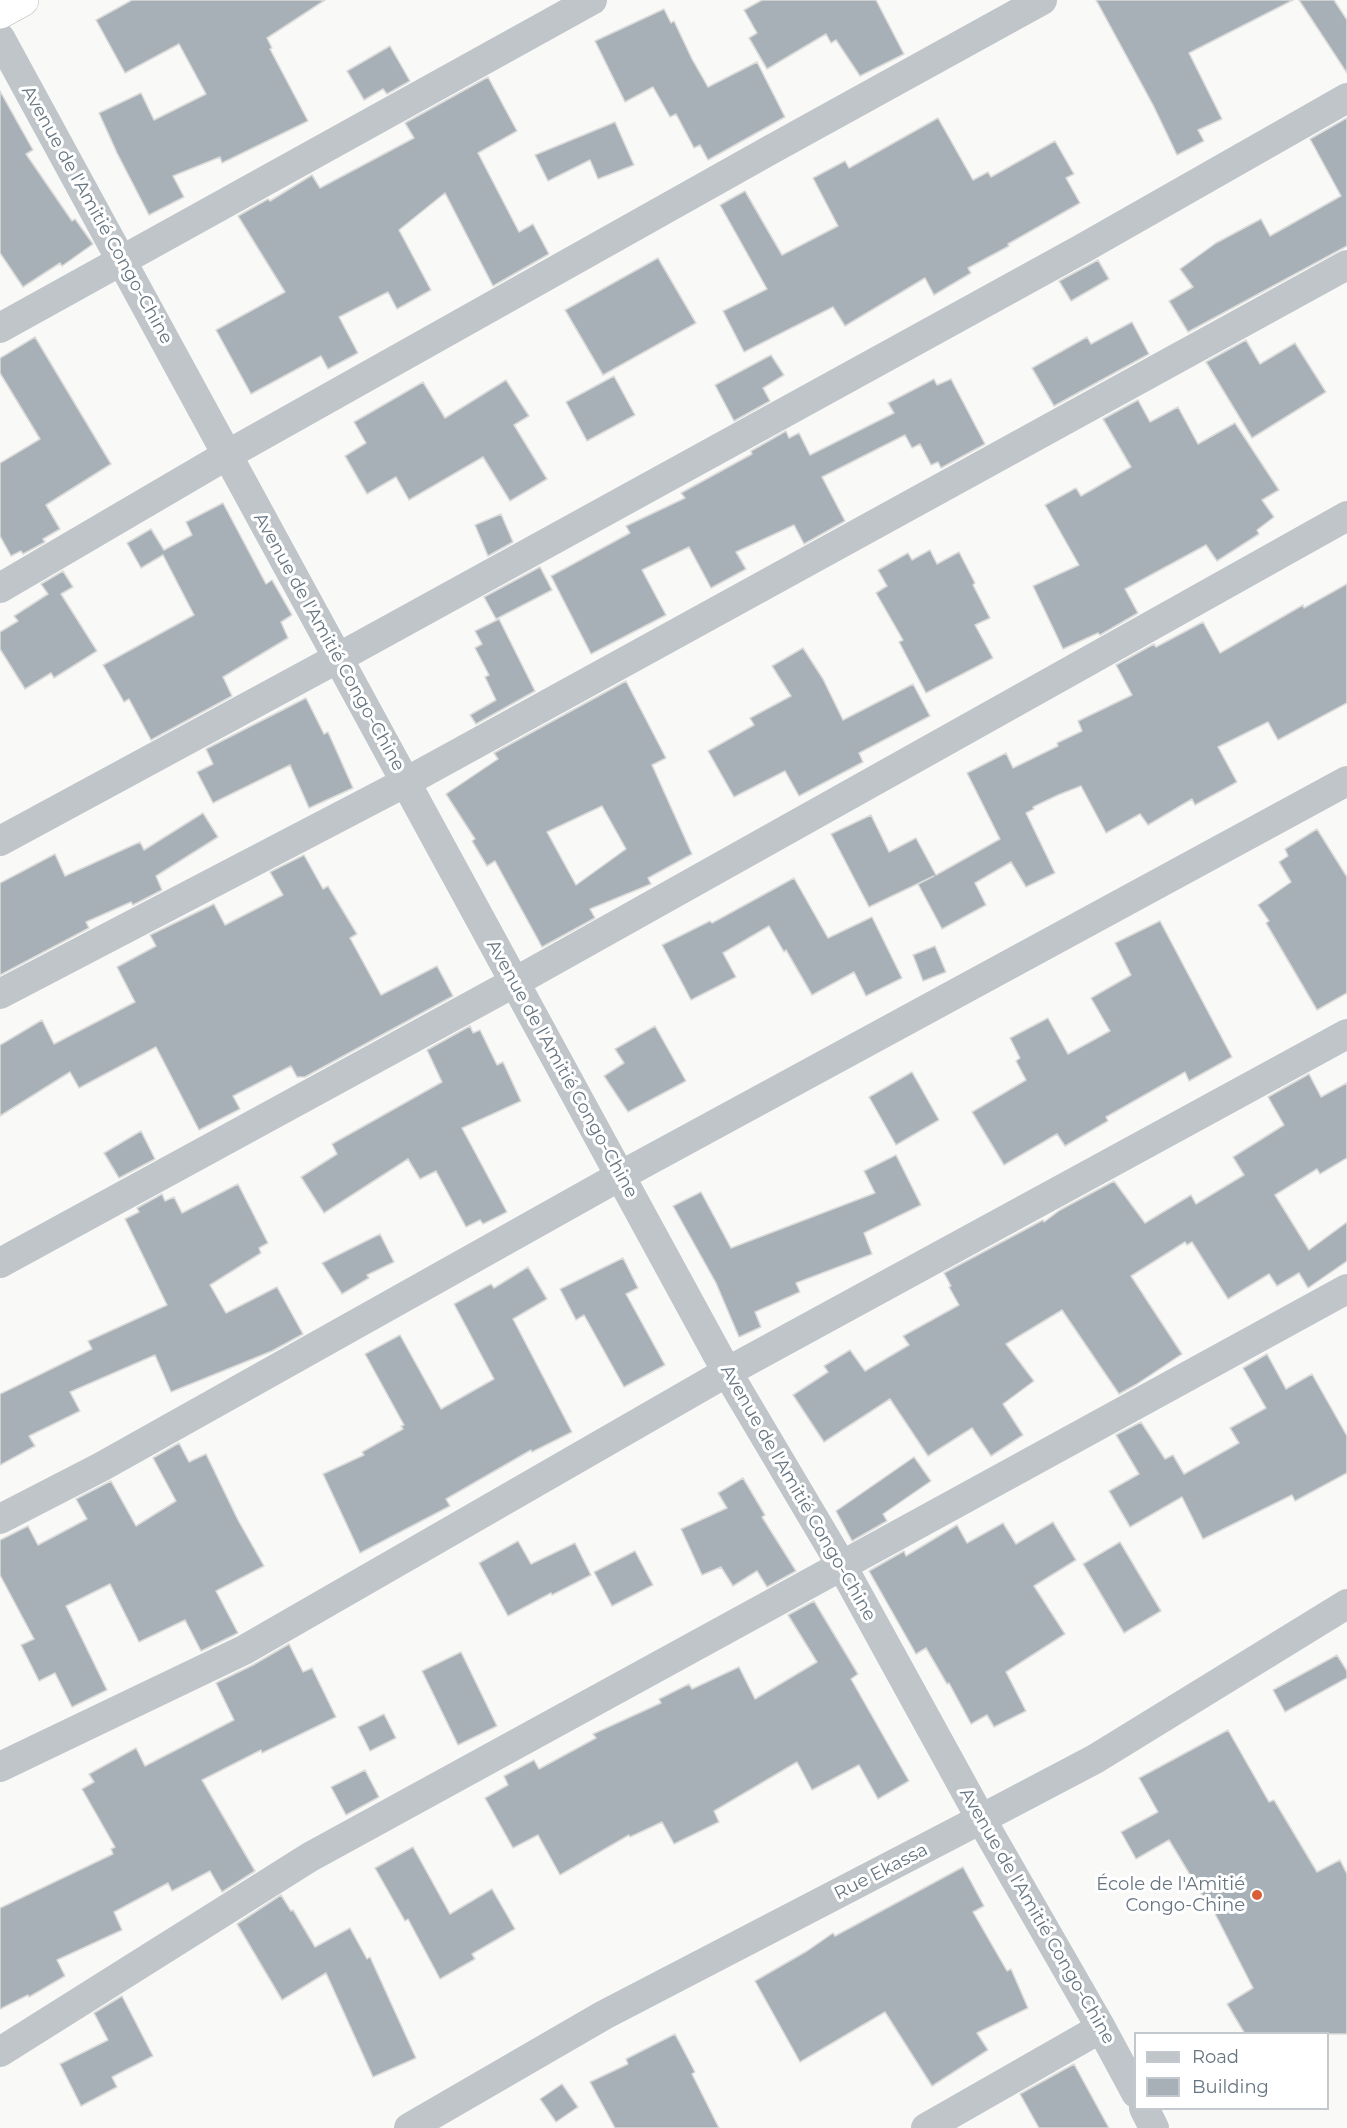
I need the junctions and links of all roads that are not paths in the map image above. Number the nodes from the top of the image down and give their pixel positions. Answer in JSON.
{"nodes":[{"id":1,"x":22,"y":0,"type":"edge"},
{"id":2,"x":592,"y":0,"type":"edge"},
{"id":3,"x":1042,"y":0,"type":"edge"},
{"id":4,"x":0,"y":12,"type":"edge"},
{"id":5,"x":0,"y":38,"type":"edge"},
{"id":6,"x":1347,"y":98,"type":"edge"},
{"id":7,"x":121,"y":259,"type":"junction"},
{"id":8,"x":1347,"y":265,"type":"edge"},
{"id":9,"x":0,"y":328,"type":"edge"},
{"id":10,"x":227,"y":454,"type":"junction"},
{"id":11,"x":1347,"y":516,"type":"edge"},
{"id":12,"x":0,"y":588,"type":"edge"},
{"id":13,"x":338,"y":658,"type":"junction"},
{"id":14,"x":1347,"y":781,"type":"edge"},
{"id":15,"x":406,"y":782,"type":"junction"},
{"id":16,"x":0,"y":841,"type":"edge"},
{"id":17,"x":515,"y":982,"type":"junction"},
{"id":18,"x":0,"y":994,"type":"edge"},
{"id":19,"x":1347,"y":1034,"type":"edge"},
{"id":20,"x":620,"y":1176,"type":"junction"},
{"id":21,"x":0,"y":1263,"type":"edge"},
{"id":22,"x":1347,"y":1289,"type":"edge"},
{"id":23,"x":727,"y":1372,"type":"junction"},
{"id":24,"x":0,"y":1519,"type":"edge"},
{"id":25,"x":842,"y":1566,"type":"junction"},
{"id":26,"x":1347,"y":1604,"type":"edge"},
{"id":27,"x":0,"y":1767,"type":"edge"},
{"id":28,"x":981,"y":1820,"type":"junction"},
{"id":29,"x":1101,"y":2028,"type":"junction"},
{"id":30,"x":0,"y":2052,"type":"edge"},
{"id":31,"x":1134,"y":2089,"type":"edge"},
{"id":32,"x":1145,"y":2110,"type":"edge"},
{"id":33,"x":409,"y":2128,"type":"edge"},
{"id":34,"x":926,"y":2128,"type":"edge"},
{"id":35,"x":1154,"y":2128,"type":"edge"}],
"edges":[{"from":1,"to":4,"type":"highway"},
{"from":2,"to":7,"type":"street"},
{"from":3,"to":10,"type":"street"},
{"from":5,"to":7,"type":"street","name":"Avenue de l'Amitié Congo-Chine"},
{"from":6,"to":13,"type":"street"},
{"from":7,"to":9,"type":"street"},
{"from":7,"to":10,"type":"street","name":"Avenue de l'Amitié Congo-Chine"},
{"from":8,"to":15,"type":"street"},
{"from":10,"to":12,"type":"street"},
{"from":10,"to":13,"type":"street","name":"Avenue de l'Amitié Congo-Chine"},
{"from":11,"to":17,"type":"street"},
{"from":13,"to":15,"type":"street","name":"Avenue de l'Amitié Congo-Chine"},
{"from":13,"to":16,"type":"street"},
{"from":14,"to":20,"type":"street"},
{"from":15,"to":17,"type":"street","name":"Avenue de l'Amitié Congo-Chine"},
{"from":15,"to":18,"type":"street"},
{"from":17,"to":20,"type":"street","name":"Avenue de l'Amitié Congo-Chine"},
{"from":17,"to":21,"type":"street"},
{"from":19,"to":23,"type":"street"},
{"from":20,"to":23,"type":"street","name":"Avenue de l'Amitié Congo-Chine"},
{"from":20,"to":24,"type":"street"},
{"from":22,"to":25,"type":"street"},
{"from":23,"to":25,"type":"street","name":"Avenue de l'Amitié Congo-Chine"},
{"from":23,"to":27,"type":"street"},
{"from":25,"to":28,"type":"street","name":"Avenue de l'Amitié Congo-Chine"},
{"from":25,"to":30,"type":"street"},
{"from":26,"to":28,"type":"street","name":"Rue Ekassa"},
{"from":28,"to":29,"type":"street","name":"Avenue de l'Amitié Congo-Chine"},
{"from":28,"to":33,"type":"street","name":"Rue Ekassa"},
{"from":29,"to":31,"type":"street","name":"Avenue de l'Amitié Congo-Chine"},
{"from":29,"to":34,"type":"street"},
{"from":32,"to":35,"type":"street"}]}
